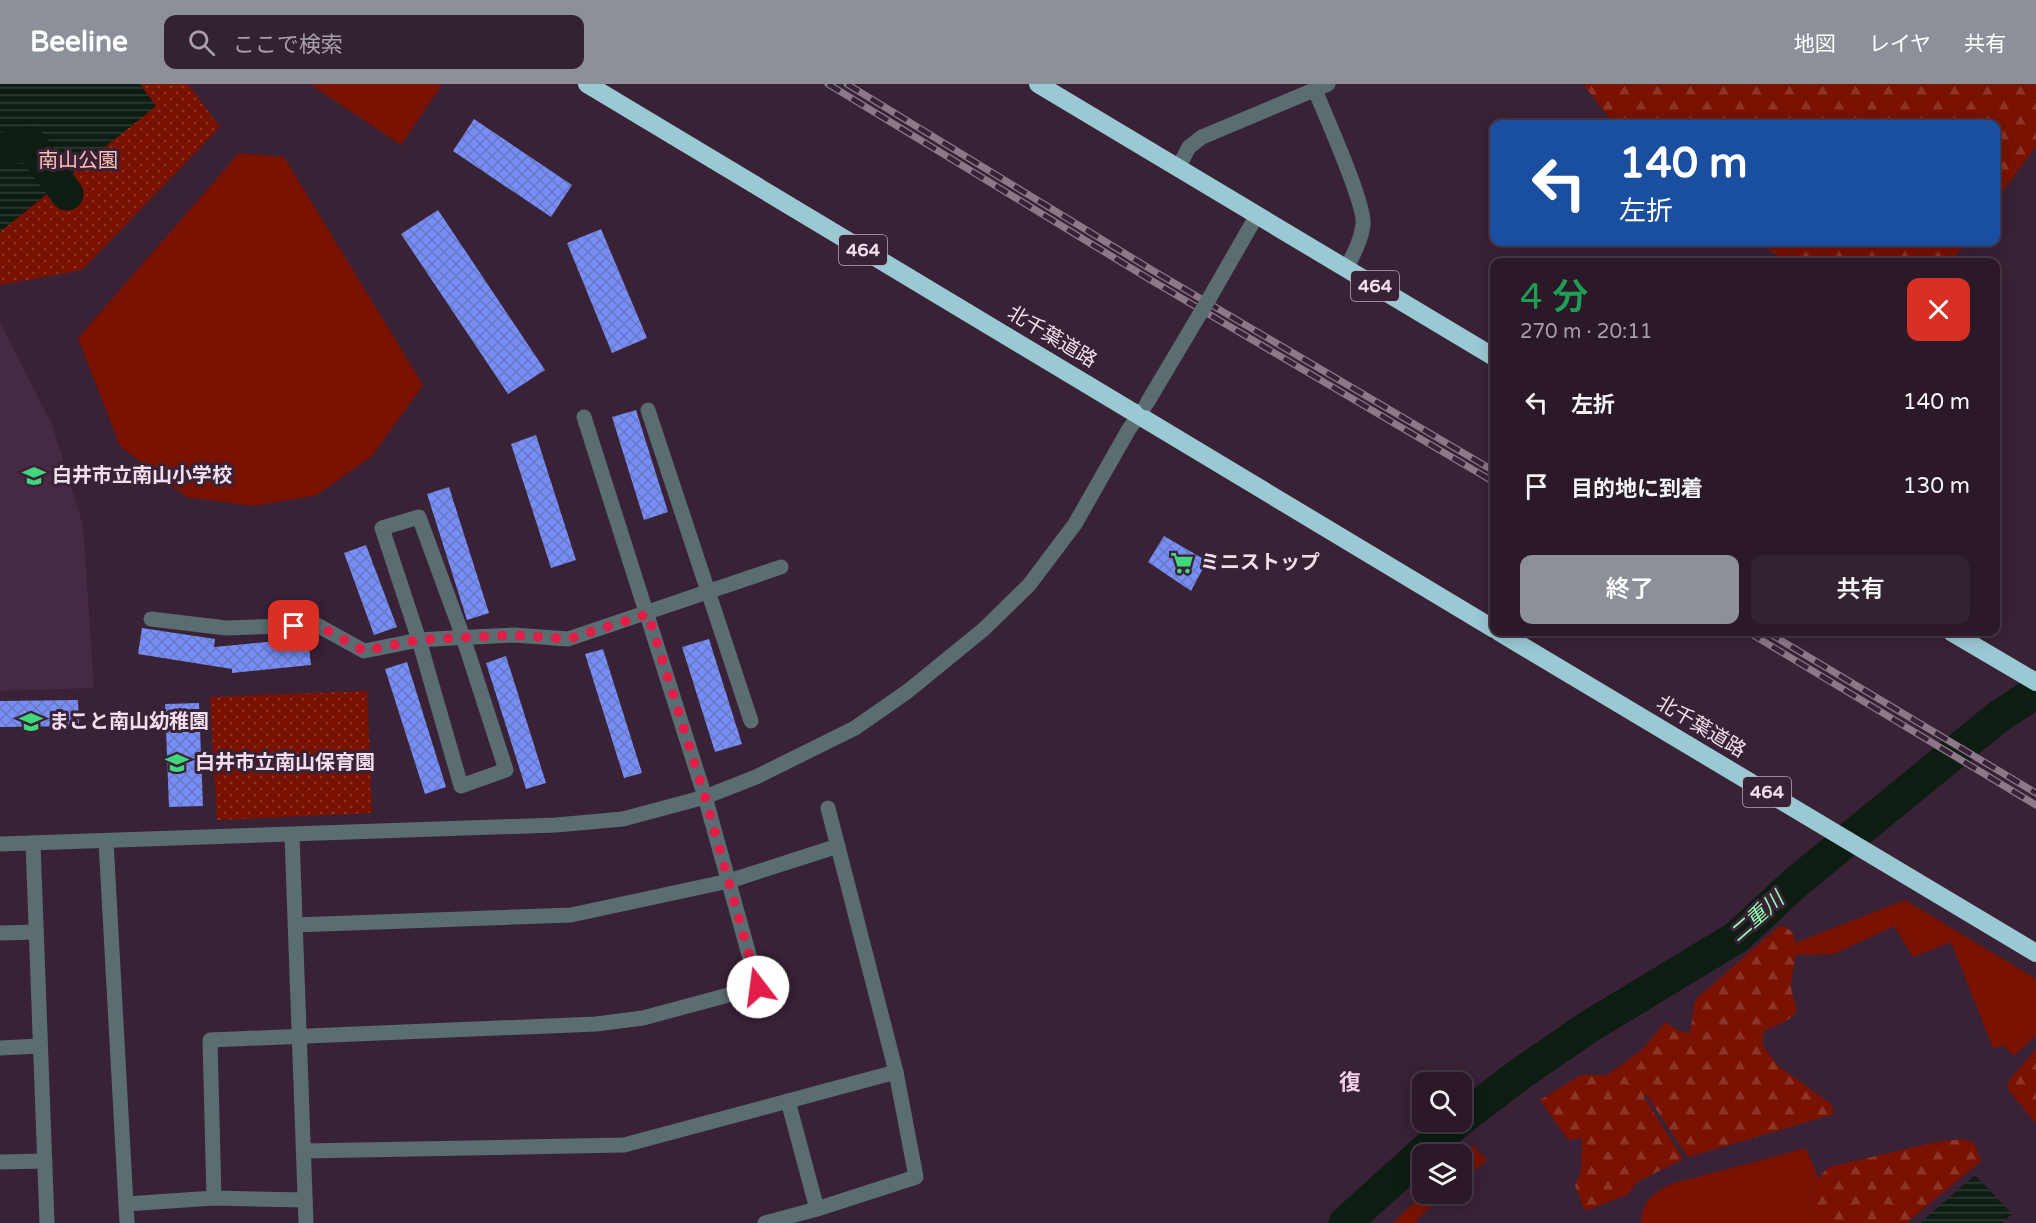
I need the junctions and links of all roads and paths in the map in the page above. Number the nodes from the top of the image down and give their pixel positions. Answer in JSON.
{"nodes":[{"id":1,"x":587,"y":84,"type":"edge"},
{"id":2,"x":1038,"y":84,"type":"edge"},
{"id":3,"x":1322,"y":87,"type":"edge"},
{"id":4,"x":1178,"y":168,"type":"junction"},
{"id":5,"x":1257,"y":214,"type":"junction"},
{"id":6,"x":1346,"y":269,"type":"junction"},
{"id":7,"x":1490,"y":355,"type":"edge"},
{"id":8,"x":648,"y":410,"type":"dead end"},
{"id":9,"x":1143,"y":410,"type":"junction"},
{"id":10,"x":584,"y":417,"type":"dead end"},
{"id":11,"x":781,"y":567,"type":"dead end"},
{"id":12,"x":710,"y":592,"type":"junction"},
{"id":13,"x":648,"y":614,"type":"junction"},
{"id":14,"x":151,"y":619,"type":"dead end"},
{"id":15,"x":1490,"y":626,"type":"edge"},
{"id":16,"x":1506,"y":636,"type":"edge"},
{"id":17,"x":1958,"y":636,"type":"edge"},
{"id":18,"x":463,"y":637,"type":"junction"},
{"id":19,"x":418,"y":640,"type":"junction"},
{"id":20,"x":2036,"y":682,"type":"edge"},
{"id":21,"x":751,"y":721,"type":"dead end"},
{"id":22,"x":705,"y":797,"type":"junction"},
{"id":23,"x":828,"y":808,"type":"dead end"},
{"id":24,"x":292,"y":836,"type":"junction"},
{"id":25,"x":106,"y":841,"type":"junction"},
{"id":26,"x":33,"y":843,"type":"junction"},
{"id":27,"x":0,"y":844,"type":"edge"},
{"id":28,"x":838,"y":846,"type":"junction"},
{"id":29,"x":729,"y":881,"type":"junction"},
{"id":30,"x":295,"y":925,"type":"junction"},
{"id":31,"x":36,"y":932,"type":"junction"},
{"id":32,"x":0,"y":933,"type":"edge"},
{"id":33,"x":2036,"y":952,"type":"edge"},
{"id":34,"x":299,"y":1038,"type":"junction"},
{"id":35,"x":39,"y":1046,"type":"junction"},
{"id":36,"x":0,"y":1048,"type":"edge"},
{"id":37,"x":896,"y":1072,"type":"junction"},
{"id":38,"x":788,"y":1101,"type":"junction"},
{"id":39,"x":304,"y":1151,"type":"junction"},
{"id":40,"x":45,"y":1161,"type":"junction"},
{"id":41,"x":0,"y":1162,"type":"edge"},
{"id":42,"x":214,"y":1198,"type":"junction"},
{"id":43,"x":305,"y":1200,"type":"junction"},
{"id":44,"x":126,"y":1204,"type":"junction"},
{"id":45,"x":818,"y":1209,"type":"junction"},
{"id":46,"x":47,"y":1223,"type":"edge"},
{"id":47,"x":127,"y":1223,"type":"edge"},
{"id":48,"x":306,"y":1223,"type":"edge"},
{"id":49,"x":765,"y":1223,"type":"edge"}],
"edges":[{"from":1,"to":9,"type":"highway","name":"北千葉道路","number":"464"},
{"from":2,"to":4,"type":"highway","number":"464"},
{"from":3,"to":4,"type":"street"},
{"from":3,"to":6,"type":"street"},
{"from":4,"to":5,"type":"highway","number":"464"},
{"from":5,"to":6,"type":"highway","number":"464"},
{"from":5,"to":9,"type":"street","bridge":true},
{"from":6,"to":7,"type":"highway","number":"464"},
{"from":8,"to":12,"type":"street"},
{"from":9,"to":15,"type":"highway","name":"北千葉道路","number":"464"},
{"from":9,"to":22,"type":"street"},
{"from":10,"to":13,"type":"street"},
{"from":11,"to":12,"type":"street"},
{"from":12,"to":13,"type":"street"},
{"from":12,"to":21,"type":"street"},
{"from":13,"to":18,"type":"street"},
{"from":13,"to":22,"type":"street"},
{"from":14,"to":19,"type":"street"},
{"from":16,"to":33,"type":"highway","name":"北千葉道路","number":"464"},
{"from":17,"to":20,"type":"highway"},
{"from":18,"to":19,"type":"street"},
{"from":18,"to":19,"type":"street"},
{"from":18,"to":19,"type":"street"},
{"from":22,"to":24,"type":"street"},
{"from":22,"to":29,"type":"street"},
{"from":23,"to":28,"type":"street"},
{"from":24,"to":25,"type":"street"},
{"from":24,"to":30,"type":"street"},
{"from":25,"to":26,"type":"street"},
{"from":25,"to":44,"type":"street"},
{"from":26,"to":27,"type":"street"},
{"from":26,"to":31,"type":"street"},
{"from":28,"to":29,"type":"street"},
{"from":28,"to":37,"type":"street"},
{"from":29,"to":30,"type":"street"},
{"from":29,"to":34,"type":"street"},
{"from":30,"to":34,"type":"street"},
{"from":31,"to":32,"type":"street"},
{"from":31,"to":35,"type":"street"},
{"from":34,"to":39,"type":"street"},
{"from":34,"to":42,"type":"street"},
{"from":35,"to":36,"type":"street"},
{"from":35,"to":40,"type":"street"},
{"from":37,"to":38,"type":"street"},
{"from":37,"to":45,"type":"street"},
{"from":38,"to":39,"type":"street"},
{"from":38,"to":45,"type":"street"},
{"from":39,"to":43,"type":"street"},
{"from":40,"to":41,"type":"street"},
{"from":40,"to":46,"type":"street"},
{"from":42,"to":43,"type":"street"},
{"from":42,"to":44,"type":"street"},
{"from":43,"to":48,"type":"street"},
{"from":44,"to":47,"type":"street"},
{"from":45,"to":49,"type":"street"}]}
